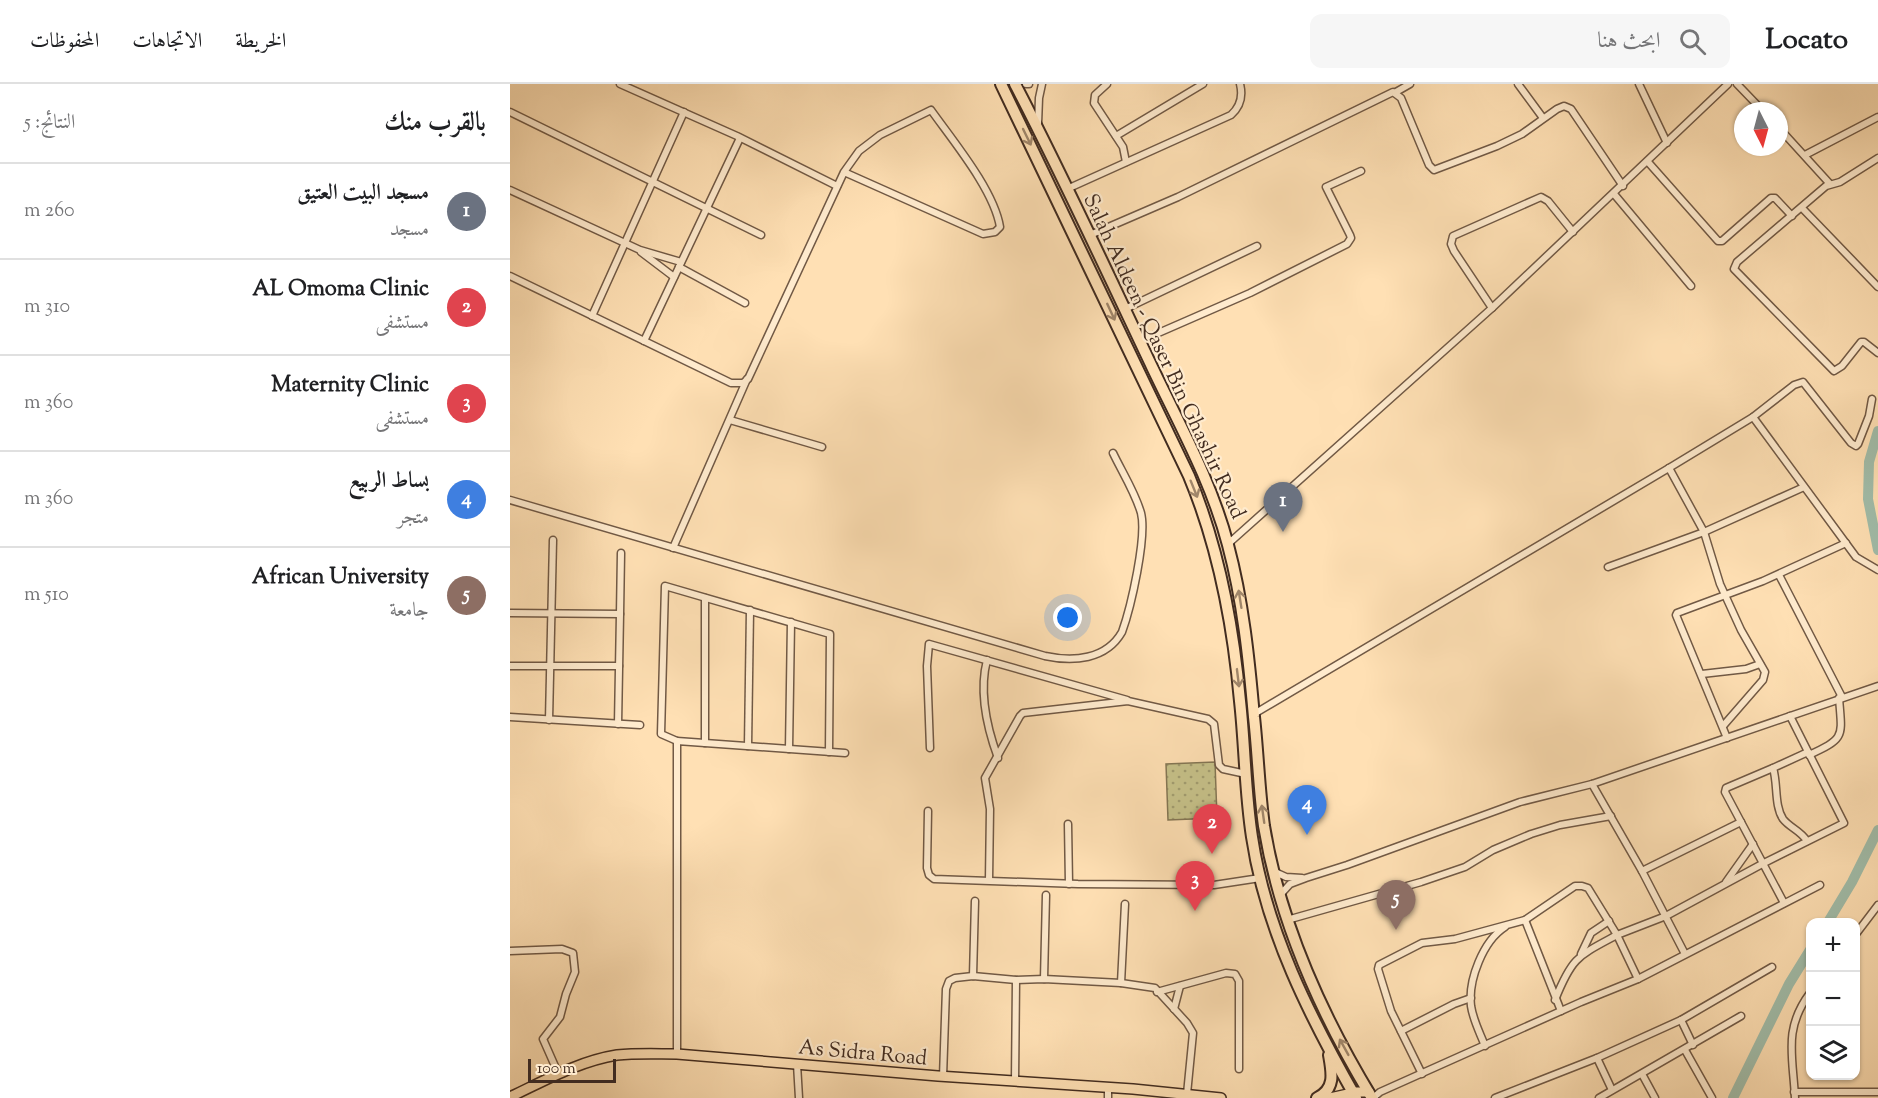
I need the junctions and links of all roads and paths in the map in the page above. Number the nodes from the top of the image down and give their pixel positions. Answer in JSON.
{"nodes":[{"id":1,"x":620,"y":84,"type":"edge"},
{"id":2,"x":1001,"y":84,"type":"edge"},
{"id":3,"x":1015,"y":84,"type":"edge"},
{"id":4,"x":1042,"y":84,"type":"edge"},
{"id":5,"x":1107,"y":84,"type":"edge"},
{"id":6,"x":1203,"y":84,"type":"edge"},
{"id":7,"x":1240,"y":84,"type":"edge"},
{"id":8,"x":1410,"y":84,"type":"edge"},
{"id":9,"x":1518,"y":84,"type":"edge"},
{"id":10,"x":1640,"y":84,"type":"edge"},
{"id":11,"x":1728,"y":84,"type":"edge"},
{"id":12,"x":1737,"y":84,"type":"edge"},
{"id":13,"x":630,"y":86,"type":"edge"},
{"id":14,"x":1396,"y":92,"type":"junction"},
{"id":15,"x":1754,"y":102,"type":"edge"},
{"id":16,"x":510,"y":112,"type":"edge"},
{"id":17,"x":684,"y":112,"type":"junction"},
{"id":18,"x":1878,"y":117,"type":"edge"},
{"id":19,"x":1543,"y":118,"type":"junction"},
{"id":20,"x":1038,"y":128,"type":"junction"},
{"id":21,"x":1116,"y":136,"type":"junction"},
{"id":22,"x":1788,"y":137,"type":"edge"},
{"id":23,"x":740,"y":138,"type":"junction"},
{"id":24,"x":1667,"y":143,"type":"junction"},
{"id":25,"x":1805,"y":155,"type":"junction"},
{"id":26,"x":1878,"y":159,"type":"edge"},
{"id":27,"x":1126,"y":162,"type":"junction"},
{"id":28,"x":1648,"y":162,"type":"junction"},
{"id":29,"x":1361,"y":171,"type":"dead end"},
{"id":30,"x":844,"y":172,"type":"junction"},
{"id":31,"x":652,"y":182,"type":"junction"},
{"id":32,"x":1830,"y":184,"type":"junction"},
{"id":33,"x":837,"y":186,"type":"junction"},
{"id":34,"x":1623,"y":186,"type":"junction"},
{"id":35,"x":1067,"y":189,"type":"junction"},
{"id":36,"x":510,"y":190,"type":"edge"},
{"id":37,"x":1614,"y":194,"type":"junction"},
{"id":38,"x":707,"y":208,"type":"junction"},
{"id":39,"x":1802,"y":208,"type":"junction"},
{"id":40,"x":1792,"y":216,"type":"junction"},
{"id":41,"x":1573,"y":232,"type":"junction"},
{"id":42,"x":761,"y":235,"type":"dead end"},
{"id":43,"x":1090,"y":235,"type":"junction"},
{"id":44,"x":625,"y":243,"type":"junction"},
{"id":45,"x":1257,"y":246,"type":"dead end"},
{"id":46,"x":640,"y":250,"type":"junction"},
{"id":47,"x":680,"y":265,"type":"junction"},
{"id":48,"x":510,"y":276,"type":"edge"},
{"id":49,"x":674,"y":277,"type":"junction"},
{"id":50,"x":1691,"y":286,"type":"dead end"},
{"id":51,"x":1878,"y":287,"type":"edge"},
{"id":52,"x":745,"y":303,"type":"dead end"},
{"id":53,"x":1492,"y":308,"type":"junction"},
{"id":54,"x":1125,"y":309,"type":"junction"},
{"id":55,"x":592,"y":316,"type":"junction"},
{"id":56,"x":644,"y":341,"type":"junction"},
{"id":57,"x":1140,"y":341,"type":"junction"},
{"id":58,"x":1878,"y":353,"type":"edge"},
{"id":59,"x":1146,"y":354,"type":"junction"},
{"id":60,"x":1134,"y":360,"type":"junction"},
{"id":61,"x":748,"y":379,"type":"junction"},
{"id":62,"x":1872,"y":399,"type":"dead end"},
{"id":63,"x":1753,"y":417,"type":"junction"},
{"id":64,"x":730,"y":420,"type":"junction"},
{"id":65,"x":822,"y":447,"type":"dead end"},
{"id":66,"x":1113,"y":453,"type":"dead end"},
{"id":67,"x":1669,"y":468,"type":"junction"},
{"id":68,"x":1804,"y":487,"type":"junction"},
{"id":69,"x":510,"y":500,"type":"edge"},
{"id":70,"x":1704,"y":532,"type":"junction"},
{"id":71,"x":553,"y":540,"type":"dead end"},
{"id":72,"x":1846,"y":543,"type":"junction"},
{"id":73,"x":1228,"y":544,"type":"junction"},
{"id":74,"x":673,"y":548,"type":"junction"},
{"id":75,"x":621,"y":553,"type":"dead end"},
{"id":76,"x":1608,"y":567,"type":"dead end"},
{"id":77,"x":1878,"y":570,"type":"edge"},
{"id":78,"x":1779,"y":574,"type":"junction"},
{"id":79,"x":1725,"y":595,"type":"junction"},
{"id":80,"x":705,"y":598,"type":"junction"},
{"id":81,"x":750,"y":610,"type":"junction"},
{"id":82,"x":510,"y":613,"type":"edge"},
{"id":83,"x":551,"y":614,"type":"junction"},
{"id":84,"x":620,"y":615,"type":"junction"},
{"id":85,"x":790,"y":622,"type":"junction"},
{"id":86,"x":987,"y":660,"type":"junction"},
{"id":87,"x":1760,"y":664,"type":"junction"},
{"id":88,"x":510,"y":666,"type":"edge"},
{"id":89,"x":550,"y":666,"type":"junction"},
{"id":90,"x":619,"y":666,"type":"junction"},
{"id":91,"x":1702,"y":674,"type":"junction"},
{"id":92,"x":1878,"y":686,"type":"edge"},
{"id":93,"x":1840,"y":698,"type":"junction"},
{"id":94,"x":1133,"y":702,"type":"junction"},
{"id":95,"x":1254,"y":714,"type":"junction"},
{"id":96,"x":1790,"y":716,"type":"junction"},
{"id":97,"x":510,"y":717,"type":"edge"},
{"id":98,"x":549,"y":720,"type":"junction"},
{"id":99,"x":618,"y":724,"type":"junction"},
{"id":100,"x":640,"y":725,"type":"dead end"},
{"id":101,"x":1724,"y":726,"type":"junction"},
{"id":102,"x":1727,"y":738,"type":"junction"},
{"id":103,"x":677,"y":741,"type":"junction"},
{"id":104,"x":705,"y":743,"type":"junction"},
{"id":105,"x":748,"y":746,"type":"junction"},
{"id":106,"x":930,"y":748,"type":"dead end"},
{"id":107,"x":789,"y":749,"type":"junction"},
{"id":108,"x":830,"y":752,"type":"junction"},
{"id":109,"x":845,"y":753,"type":"dead end"},
{"id":110,"x":1809,"y":753,"type":"junction"},
{"id":111,"x":998,"y":758,"type":"junction"},
{"id":112,"x":1773,"y":768,"type":"junction"},
{"id":113,"x":1246,"y":774,"type":"junction"},
{"id":114,"x":1592,"y":784,"type":"junction"},
{"id":115,"x":928,"y":811,"type":"dead end"},
{"id":116,"x":1611,"y":816,"type":"junction"},
{"id":117,"x":1741,"y":822,"type":"junction"},
{"id":118,"x":1068,"y":824,"type":"dead end"},
{"id":119,"x":1807,"y":841,"type":"junction"},
{"id":120,"x":1753,"y":844,"type":"junction"},
{"id":121,"x":1764,"y":863,"type":"junction"},
{"id":122,"x":1274,"y":871,"type":"junction"},
{"id":123,"x":1642,"y":871,"type":"junction"},
{"id":124,"x":1260,"y":878,"type":"junction"},
{"id":125,"x":1306,"y":878,"type":"junction"},
{"id":126,"x":989,"y":880,"type":"junction"},
{"id":127,"x":1069,"y":884,"type":"junction"},
{"id":128,"x":1724,"y":885,"type":"junction"},
{"id":129,"x":1820,"y":885,"type":"dead end"},
{"id":130,"x":1046,"y":895,"type":"dead end"},
{"id":131,"x":1280,"y":895,"type":"junction"},
{"id":132,"x":975,"y":901,"type":"dead end"},
{"id":133,"x":1784,"y":903,"type":"junction"},
{"id":134,"x":1125,"y":904,"type":"dead end"},
{"id":135,"x":1878,"y":905,"type":"edge"},
{"id":136,"x":1666,"y":916,"type":"junction"},
{"id":137,"x":1525,"y":920,"type":"junction"},
{"id":138,"x":1287,"y":921,"type":"junction"},
{"id":139,"x":1609,"y":921,"type":"junction"},
{"id":140,"x":1505,"y":927,"type":"junction"},
{"id":141,"x":1860,"y":929,"type":"edge"},
{"id":142,"x":1617,"y":935,"type":"junction"},
{"id":143,"x":510,"y":951,"type":"edge"},
{"id":144,"x":1581,"y":954,"type":"junction"},
{"id":145,"x":1685,"y":954,"type":"junction"},
{"id":146,"x":1772,"y":967,"type":"dead end"},
{"id":147,"x":973,"y":976,"type":"junction"},
{"id":148,"x":1638,"y":978,"type":"junction"},
{"id":149,"x":1044,"y":979,"type":"junction"},
{"id":150,"x":1016,"y":980,"type":"junction"},
{"id":151,"x":1121,"y":983,"type":"junction"},
{"id":152,"x":1180,"y":986,"type":"junction"},
{"id":153,"x":1157,"y":992,"type":"junction"},
{"id":154,"x":1471,"y":998,"type":"junction"},
{"id":155,"x":1806,"y":998,"type":"edge"},
{"id":156,"x":1555,"y":1000,"type":"junction"},
{"id":157,"x":1174,"y":1008,"type":"junction"},
{"id":158,"x":1561,"y":1011,"type":"junction"},
{"id":159,"x":1741,"y":1016,"type":"dead end"},
{"id":160,"x":1680,"y":1020,"type":"junction"},
{"id":161,"x":1401,"y":1031,"type":"junction"},
{"id":162,"x":1326,"y":1043,"type":"junction"},
{"id":163,"x":1693,"y":1045,"type":"junction"},
{"id":164,"x":1485,"y":1046,"type":"junction"},
{"id":165,"x":1685,"y":1050,"type":"junction"},
{"id":166,"x":677,"y":1054,"type":"junction"},
{"id":167,"x":1597,"y":1058,"type":"junction"},
{"id":168,"x":797,"y":1064,"type":"junction"},
{"id":169,"x":1239,"y":1069,"type":"dead end"},
{"id":170,"x":558,"y":1074,"type":"junction"},
{"id":171,"x":1422,"y":1074,"type":"junction"},
{"id":172,"x":1642,"y":1074,"type":"junction"},
{"id":173,"x":943,"y":1077,"type":"junction"},
{"id":174,"x":1015,"y":1082,"type":"junction"},
{"id":175,"x":1108,"y":1087,"type":"junction"},
{"id":176,"x":1612,"y":1090,"type":"junction"},
{"id":177,"x":1878,"y":1092,"type":"edge"},
{"id":178,"x":1132,"y":1094,"type":"edge"},
{"id":179,"x":1187,"y":1094,"type":"junction"},
{"id":180,"x":1374,"y":1095,"type":"edge"},
{"id":181,"x":1794,"y":1095,"type":"edge"},
{"id":182,"x":1355,"y":1096,"type":"edge"},
{"id":183,"x":510,"y":1097,"type":"edge"},
{"id":184,"x":799,"y":1098,"type":"edge"},
{"id":185,"x":1108,"y":1098,"type":"edge"},
{"id":186,"x":1221,"y":1098,"type":"edge"},
{"id":187,"x":1317,"y":1098,"type":"edge"},
{"id":188,"x":1330,"y":1098,"type":"edge"},
{"id":189,"x":1495,"y":1098,"type":"edge"},
{"id":190,"x":1599,"y":1098,"type":"edge"},
{"id":191,"x":1655,"y":1098,"type":"edge"},
{"id":192,"x":1712,"y":1098,"type":"edge"}],
"edges":[{"from":1,"to":13,"type":"street"},
{"from":2,"to":60,"type":"highway","one_way":true},
{"from":3,"to":20,"type":"highway","name":"Salah Aldeen - Qaser Bin Ghashir Road"},
{"from":4,"to":20,"type":"street"},
{"from":5,"to":21,"type":"street"},
{"from":6,"to":21,"type":"street"},
{"from":7,"to":27,"type":"street"},
{"from":8,"to":14,"type":"street"},
{"from":9,"to":19,"type":"street"},
{"from":10,"to":24,"type":"street"},
{"from":11,"to":24,"type":"street"},
{"from":12,"to":15,"type":"street"},
{"from":13,"to":17,"type":"street"},
{"from":14,"to":19,"type":"street"},
{"from":14,"to":43,"type":"street"},
{"from":16,"to":31,"type":"street"},
{"from":17,"to":23,"type":"street"},
{"from":17,"to":31,"type":"street"},
{"from":18,"to":25,"type":"street"},
{"from":19,"to":34,"type":"street"},
{"from":20,"to":35,"type":"highway","name":"Salah Aldeen - Qaser Bin Ghashir Road"},
{"from":21,"to":27,"type":"street"},
{"from":22,"to":25,"type":"street"},
{"from":23,"to":33,"type":"street"},
{"from":23,"to":38,"type":"street"},
{"from":24,"to":28,"type":"street"},
{"from":25,"to":32,"type":"street"},
{"from":26,"to":32,"type":"street"},
{"from":27,"to":35,"type":"street"},
{"from":28,"to":34,"type":"street"},
{"from":28,"to":40,"type":"street"},
{"from":29,"to":57,"type":"street"},
{"from":30,"to":30,"type":"street"},
{"from":30,"to":33,"type":"street"},
{"from":31,"to":38,"type":"street"},
{"from":31,"to":44,"type":"street"},
{"from":32,"to":39,"type":"street"},
{"from":33,"to":61,"type":"street"},
{"from":34,"to":37,"type":"street"},
{"from":35,"to":43,"type":"highway","name":"Salah Aldeen - Qaser Bin Ghashir Road"},
{"from":36,"to":44,"type":"street"},
{"from":37,"to":41,"type":"street"},
{"from":37,"to":50,"type":"street"},
{"from":38,"to":42,"type":"street"},
{"from":38,"to":47,"type":"street"},
{"from":39,"to":40,"type":"street"},
{"from":39,"to":51,"type":"street"},
{"from":40,"to":58,"type":"street"},
{"from":41,"to":53,"type":"street"},
{"from":41,"to":53,"type":"street"},
{"from":43,"to":54,"type":"highway","name":"Salah Aldeen - Qaser Bin Ghashir Road"},
{"from":44,"to":46,"type":"street"},
{"from":44,"to":55,"type":"street"},
{"from":45,"to":54,"type":"street"},
{"from":46,"to":47,"type":"street"},
{"from":46,"to":49,"type":"street"},
{"from":47,"to":49,"type":"street"},
{"from":47,"to":52,"type":"street"},
{"from":48,"to":55,"type":"street"},
{"from":49,"to":56,"type":"street"},
{"from":53,"to":73,"type":"street"},
{"from":54,"to":57,"type":"highway","name":"Salah Aldeen - Qaser Bin Ghashir Road"},
{"from":55,"to":56,"type":"street"},
{"from":56,"to":61,"type":"street"},
{"from":57,"to":59,"type":"highway","name":"Salah Aldeen - Qaser Bin Ghashir Road"},
{"from":59,"to":60,"type":"highway"},
{"from":59,"to":73,"type":"highway","name":"Salah Aldeen - Qaser Bin Ghashir Road"},
{"from":60,"to":113,"type":"highway","one_way":true},
{"from":61,"to":64,"type":"street"},
{"from":62,"to":63,"type":"street"},
{"from":63,"to":67,"type":"street"},
{"from":63,"to":68,"type":"street"},
{"from":64,"to":65,"type":"street"},
{"from":64,"to":74,"type":"street"},
{"from":66,"to":74,"type":"street"},
{"from":67,"to":70,"type":"street"},
{"from":67,"to":95,"type":"street"},
{"from":68,"to":70,"type":"street"},
{"from":68,"to":72,"type":"street"},
{"from":69,"to":74,"type":"street"},
{"from":70,"to":76,"type":"street"},
{"from":70,"to":79,"type":"street"},
{"from":71,"to":83,"type":"street"},
{"from":72,"to":77,"type":"street"},
{"from":72,"to":78,"type":"street"},
{"from":95,"to":73,"type":"highway","name":"Salah Aldeen - Qaser Bin Ghashir Road","one_way":true},
{"from":75,"to":84,"type":"street"},
{"from":78,"to":79,"type":"street"},
{"from":78,"to":93,"type":"street"},
{"from":79,"to":87,"type":"street"},
{"from":79,"to":91,"type":"street"},
{"from":80,"to":81,"type":"street"},
{"from":80,"to":103,"type":"street"},
{"from":80,"to":104,"type":"street"},
{"from":81,"to":85,"type":"street"},
{"from":81,"to":105,"type":"street"},
{"from":82,"to":83,"type":"street"},
{"from":83,"to":84,"type":"street"},
{"from":83,"to":89,"type":"street"},
{"from":84,"to":90,"type":"street"},
{"from":85,"to":107,"type":"street"},
{"from":85,"to":108,"type":"street"},
{"from":86,"to":94,"type":"street"},
{"from":86,"to":106,"type":"street"},
{"from":86,"to":111,"type":"street"},
{"from":87,"to":91,"type":"street"},
{"from":87,"to":101,"type":"street"},
{"from":88,"to":89,"type":"street"},
{"from":89,"to":90,"type":"street"},
{"from":89,"to":98,"type":"street"},
{"from":90,"to":99,"type":"street"},
{"from":91,"to":101,"type":"street"},
{"from":92,"to":93,"type":"street"},
{"from":93,"to":96,"type":"street"},
{"from":93,"to":110,"type":"street"},
{"from":94,"to":111,"type":"street"},
{"from":94,"to":113,"type":"street"},
{"from":122,"to":95,"type":"highway","name":"Salah Aldeen - Qaser Bin Ghashir Road","one_way":true},
{"from":96,"to":102,"type":"street"},
{"from":96,"to":110,"type":"street"},
{"from":97,"to":98,"type":"street"},
{"from":98,"to":99,"type":"street"},
{"from":99,"to":100,"type":"street"},
{"from":101,"to":102,"type":"street"},
{"from":102,"to":114,"type":"street"},
{"from":103,"to":104,"type":"street"},
{"from":103,"to":166,"type":"street"},
{"from":104,"to":105,"type":"street"},
{"from":105,"to":107,"type":"street"},
{"from":107,"to":108,"type":"street"},
{"from":108,"to":109,"type":"street"},
{"from":110,"to":112,"type":"street"},
{"from":110,"to":119,"type":"street"},
{"from":111,"to":126,"type":"street"},
{"from":112,"to":117,"type":"street"},
{"from":112,"to":119,"type":"street"},
{"from":113,"to":124,"type":"highway"},
{"from":114,"to":116,"type":"street"},
{"from":114,"to":125,"type":"street"},
{"from":115,"to":126,"type":"street"},
{"from":116,"to":123,"type":"street"},
{"from":116,"to":138,"type":"street"},
{"from":117,"to":120,"type":"street"},
{"from":117,"to":123,"type":"street"},
{"from":118,"to":127,"type":"street"},
{"from":119,"to":121,"type":"street"},
{"from":120,"to":121,"type":"street"},
{"from":120,"to":128,"type":"street"},
{"from":121,"to":128,"type":"street"},
{"from":121,"to":133,"type":"street"},
{"from":122,"to":125,"type":"street"},
{"from":122,"to":131,"type":"highway","name":"Salah Aldeen - Qaser Bin Ghashir Road"},
{"from":123,"to":136,"type":"street"},
{"from":124,"to":127,"type":"street"},
{"from":124,"to":162,"type":"highway"},
{"from":125,"to":131,"type":"street"},
{"from":126,"to":127,"type":"street"},
{"from":128,"to":136,"type":"street"},
{"from":129,"to":133,"type":"street"},
{"from":130,"to":149,"type":"street"},
{"from":131,"to":138,"type":"highway","name":"Salah Aldeen - Qaser Bin Ghashir Road"},
{"from":132,"to":147,"type":"street"},
{"from":133,"to":145,"type":"street"},
{"from":134,"to":151,"type":"street"},
{"from":135,"to":141,"type":"street"},
{"from":136,"to":142,"type":"street"},
{"from":136,"to":145,"type":"street"},
{"from":137,"to":139,"type":"street"},
{"from":137,"to":140,"type":"street"},
{"from":137,"to":156,"type":"street"},
{"from":180,"to":138,"type":"highway","name":"Salah Aldeen - Qaser Bin Ghashir Road","one_way":true},
{"from":139,"to":142,"type":"street"},
{"from":139,"to":144,"type":"street"},
{"from":140,"to":154,"type":"street"},
{"from":140,"to":161,"type":"street"},
{"from":142,"to":144,"type":"street"},
{"from":142,"to":148,"type":"street"},
{"from":143,"to":170,"type":"street"},
{"from":144,"to":156,"type":"street"},
{"from":145,"to":148,"type":"street"},
{"from":146,"to":160,"type":"street"},
{"from":147,"to":150,"type":"street"},
{"from":147,"to":173,"type":"street"},
{"from":148,"to":158,"type":"street"},
{"from":149,"to":150,"type":"street"},
{"from":149,"to":151,"type":"street"},
{"from":150,"to":174,"type":"street"},
{"from":151,"to":153,"type":"street"},
{"from":152,"to":153,"type":"street"},
{"from":152,"to":157,"type":"street"},
{"from":152,"to":169,"type":"street"},
{"from":153,"to":157,"type":"street"},
{"from":154,"to":161,"type":"street"},
{"from":154,"to":164,"type":"street"},
{"from":155,"to":181,"type":"street"},
{"from":156,"to":158,"type":"street"},
{"from":157,"to":179,"type":"street"},
{"from":158,"to":164,"type":"street"},
{"from":159,"to":163,"type":"street"},
{"from":160,"to":163,"type":"street"},
{"from":160,"to":167,"type":"street"},
{"from":161,"to":171,"type":"street"},
{"from":162,"to":182,"type":"highway"},
{"from":162,"to":187,"type":"highway"},
{"from":163,"to":165,"type":"street"},
{"from":164,"to":171,"type":"street"},
{"from":165,"to":172,"type":"street"},
{"from":165,"to":192,"type":"street"},
{"from":166,"to":168,"type":"main road","name":"As Sidra Road"},
{"from":166,"to":170,"type":"main road","name":"As Sidra Road"},
{"from":167,"to":176,"type":"street"},
{"from":167,"to":189,"type":"street"},
{"from":168,"to":173,"type":"main road","name":"As Sidra Road"},
{"from":168,"to":184,"type":"street"},
{"from":170,"to":183,"type":"main road","name":"As Sidra Road"},
{"from":171,"to":180,"type":"street"},
{"from":172,"to":176,"type":"street"},
{"from":172,"to":191,"type":"street"},
{"from":173,"to":174,"type":"main road","name":"As Sidra Road"},
{"from":174,"to":175,"type":"main road","name":"As Sidra Road"},
{"from":175,"to":178,"type":"main road","name":"As Sidra Road"},
{"from":175,"to":185,"type":"street"},
{"from":176,"to":190,"type":"street"},
{"from":177,"to":181,"type":"street"},
{"from":178,"to":179,"type":"main road","name":"As Sidra Road"},
{"from":179,"to":186,"type":"main road","name":"As Sidra Road"},
{"from":180,"to":182,"type":"main road"},
{"from":182,"to":188,"type":"main road"}]}
